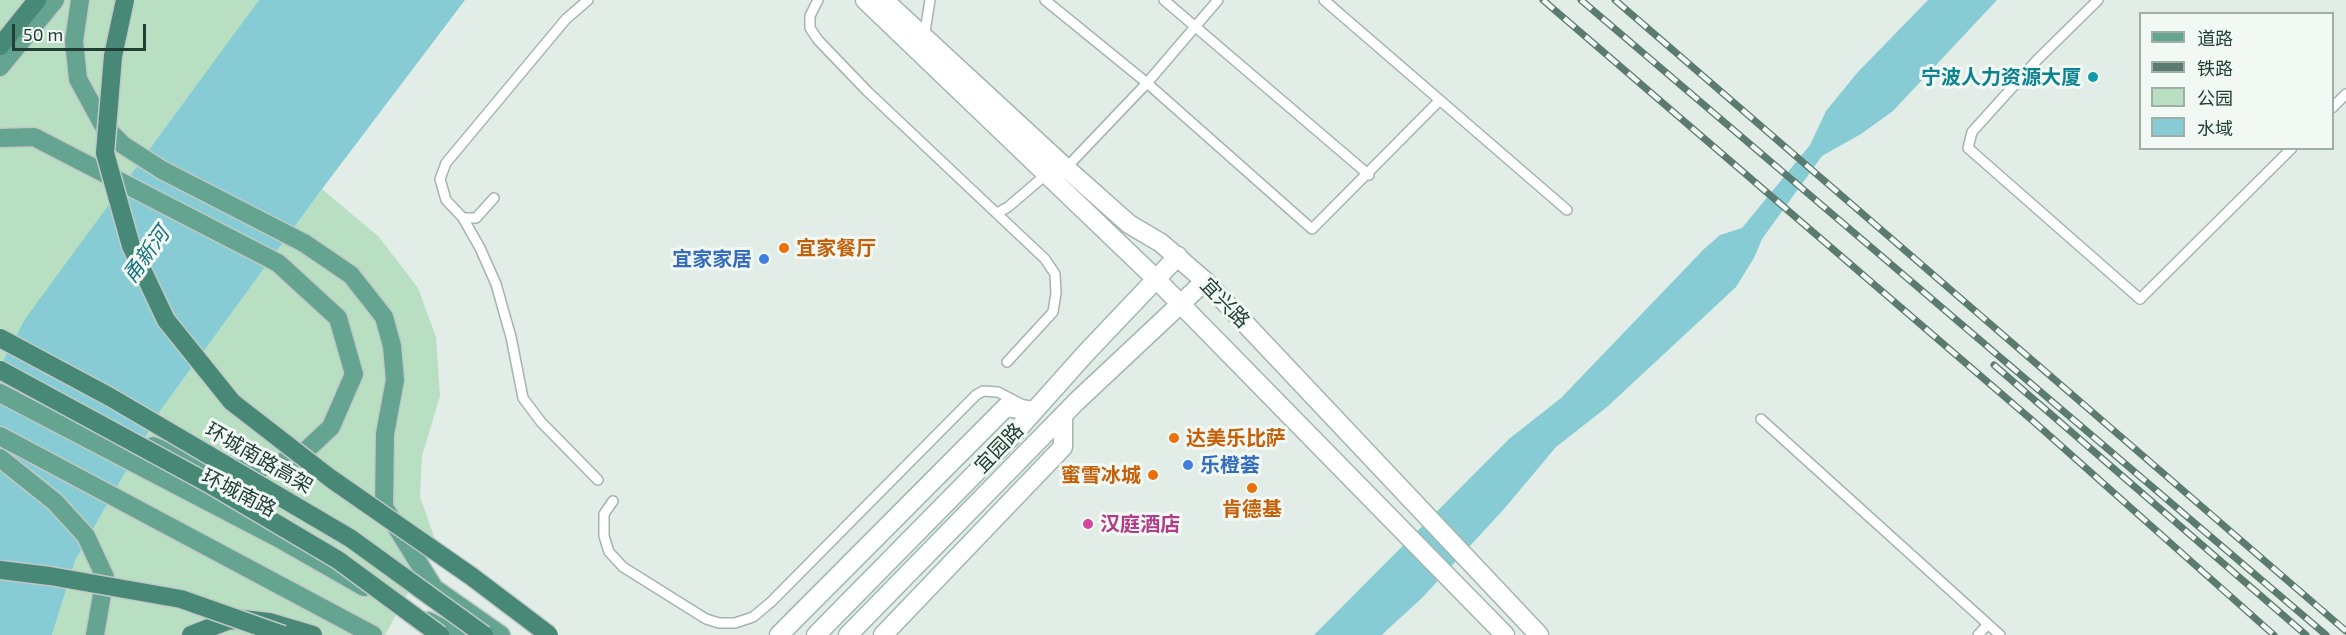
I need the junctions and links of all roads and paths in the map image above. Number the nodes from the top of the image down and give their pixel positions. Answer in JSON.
{"nodes":[{"id":1,"x":37,"y":0,"type":"edge"},
{"id":2,"x":55,"y":0,"type":"edge"},
{"id":3,"x":81,"y":0,"type":"edge"},
{"id":4,"x":125,"y":0,"type":"edge"},
{"id":5,"x":588,"y":0,"type":"edge"},
{"id":6,"x":818,"y":0,"type":"edge"},
{"id":7,"x":865,"y":0,"type":"edge"},
{"id":8,"x":884,"y":0,"type":"edge"},
{"id":9,"x":930,"y":0,"type":"edge"},
{"id":10,"x":1045,"y":0,"type":"edge"},
{"id":11,"x":1164,"y":0,"type":"edge"},
{"id":12,"x":1218,"y":0,"type":"edge"},
{"id":13,"x":1324,"y":0,"type":"edge"},
{"id":14,"x":2098,"y":0,"type":"edge"},
{"id":15,"x":1195,"y":27,"type":"junction"},
{"id":16,"x":924,"y":38,"type":"junction"},
{"id":17,"x":0,"y":46,"type":"edge"},
{"id":18,"x":0,"y":67,"type":"edge"},
{"id":19,"x":1146,"y":84,"type":"junction"},
{"id":20,"x":2346,"y":94,"type":"edge"},
{"id":21,"x":1440,"y":100,"type":"junction"},
{"id":22,"x":2334,"y":106,"type":"edge"},
{"id":23,"x":0,"y":138,"type":"edge"},
{"id":24,"x":2290,"y":150,"type":"edge"},
{"id":25,"x":1058,"y":168,"type":"junction"},
{"id":26,"x":1369,"y":175,"type":"junction"},
{"id":27,"x":494,"y":198,"type":"dead end"},
{"id":28,"x":1567,"y":210,"type":"dead end"},
{"id":29,"x":997,"y":213,"type":"junction"},
{"id":30,"x":463,"y":218,"type":"junction"},
{"id":31,"x":1178,"y":256,"type":"junction"},
{"id":32,"x":1156,"y":279,"type":"junction"},
{"id":33,"x":1205,"y":281,"type":"junction"},
{"id":34,"x":1180,"y":304,"type":"junction"},
{"id":35,"x":0,"y":338,"type":"edge"},
{"id":36,"x":1008,"y":362,"type":"dead end"},
{"id":37,"x":0,"y":371,"type":"edge"},
{"id":38,"x":0,"y":385,"type":"edge"},
{"id":39,"x":0,"y":393,"type":"edge"},
{"id":40,"x":1034,"y":411,"type":"junction"},
{"id":41,"x":1063,"y":416,"type":"junction"},
{"id":42,"x":1761,"y":419,"type":"dead end"},
{"id":43,"x":0,"y":436,"type":"edge"},
{"id":44,"x":0,"y":458,"type":"edge"},
{"id":45,"x":138,"y":466,"type":"junction"},
{"id":46,"x":598,"y":480,"type":"dead end"},
{"id":47,"x":613,"y":501,"type":"dead end"},
{"id":48,"x":0,"y":570,"type":"edge"},
{"id":49,"x":1988,"y":624,"type":"junction"},
{"id":50,"x":95,"y":635,"type":"edge"},
{"id":51,"x":191,"y":635,"type":"edge"},
{"id":52,"x":283,"y":635,"type":"edge"},
{"id":53,"x":313,"y":635,"type":"edge"},
{"id":54,"x":373,"y":635,"type":"edge"},
{"id":55,"x":440,"y":635,"type":"edge"},
{"id":56,"x":456,"y":635,"type":"edge"},
{"id":57,"x":484,"y":635,"type":"edge"},
{"id":58,"x":501,"y":635,"type":"edge"},
{"id":59,"x":549,"y":635,"type":"edge"},
{"id":60,"x":779,"y":635,"type":"edge"},
{"id":61,"x":816,"y":635,"type":"edge"},
{"id":62,"x":848,"y":635,"type":"edge"},
{"id":63,"x":883,"y":635,"type":"edge"},
{"id":64,"x":1505,"y":635,"type":"edge"},
{"id":65,"x":1539,"y":635,"type":"edge"},
{"id":66,"x":1978,"y":635,"type":"edge"},
{"id":67,"x":2000,"y":635,"type":"edge"}],
"edges":[{"from":1,"to":17,"type":"highway"},
{"from":2,"to":18,"type":"main road"},
{"from":3,"to":58,"type":"main road"},
{"from":4,"to":59,"type":"highway","bridge":true},
{"from":5,"to":30,"type":"lane"},
{"from":6,"to":29,"type":"lane"},
{"from":7,"to":25,"type":"street","name":"宜兴路"},
{"from":8,"to":16,"type":"street","name":"宜兴路"},
{"from":9,"to":16,"type":"lane"},
{"from":10,"to":19,"type":"lane"},
{"from":11,"to":15,"type":"lane"},
{"from":12,"to":15,"type":"lane"},
{"from":13,"to":21,"type":"lane"},
{"from":14,"to":24,"type":"lane"},
{"from":15,"to":19,"type":"lane"},
{"from":15,"to":26,"type":"lane"},
{"from":16,"to":25,"type":"street","name":"宜兴路"},
{"from":19,"to":25,"type":"lane"},
{"from":19,"to":26,"type":"lane"},
{"from":20,"to":22,"type":"lane"},
{"from":21,"to":26,"type":"lane"},
{"from":21,"to":28,"type":"lane"},
{"from":23,"to":37,"type":"main road","bridge":true},
{"from":25,"to":29,"type":"lane"},
{"from":25,"to":31,"type":"street","name":"宜兴路"},
{"from":25,"to":32,"type":"street","name":"宜兴路"},
{"from":27,"to":30,"type":"lane"},
{"from":29,"to":36,"type":"lane"},
{"from":30,"to":46,"type":"lane"},
{"from":31,"to":32,"type":"street","name":"宜园路"},
{"from":31,"to":33,"type":"street","name":"宜兴路"},
{"from":32,"to":34,"type":"street","name":"宜兴路"},
{"from":32,"to":40,"type":"street","name":"宜园路"},
{"from":33,"to":34,"type":"street","name":"宜园路"},
{"from":33,"to":65,"type":"street","name":"宜兴路"},
{"from":34,"to":41,"type":"street","name":"宜园路"},
{"from":34,"to":64,"type":"street","name":"宜兴路"},
{"from":35,"to":57,"type":"highway","name":"环城南路高架","bridge":true},
{"from":37,"to":55,"type":"highway","bridge":true},
{"from":38,"to":45,"type":"main road"},
{"from":39,"to":45,"type":"main road","name":"环城南路"},
{"from":40,"to":47,"type":"lane"},
{"from":40,"to":60,"type":"street"},
{"from":40,"to":61,"type":"street","name":"宜园路"},
{"from":41,"to":62,"type":"street","name":"宜园路"},
{"from":41,"to":63,"type":"street"},
{"from":42,"to":49,"type":"lane"},
{"from":43,"to":54,"type":"main road"},
{"from":44,"to":50,"type":"main road"},
{"from":45,"to":56,"type":"main road","name":"环城南路"},
{"from":48,"to":52,"type":"highway","bridge":true},
{"from":49,"to":66,"type":"lane"},
{"from":49,"to":67,"type":"lane"},
{"from":51,"to":53,"type":"highway"}]}
